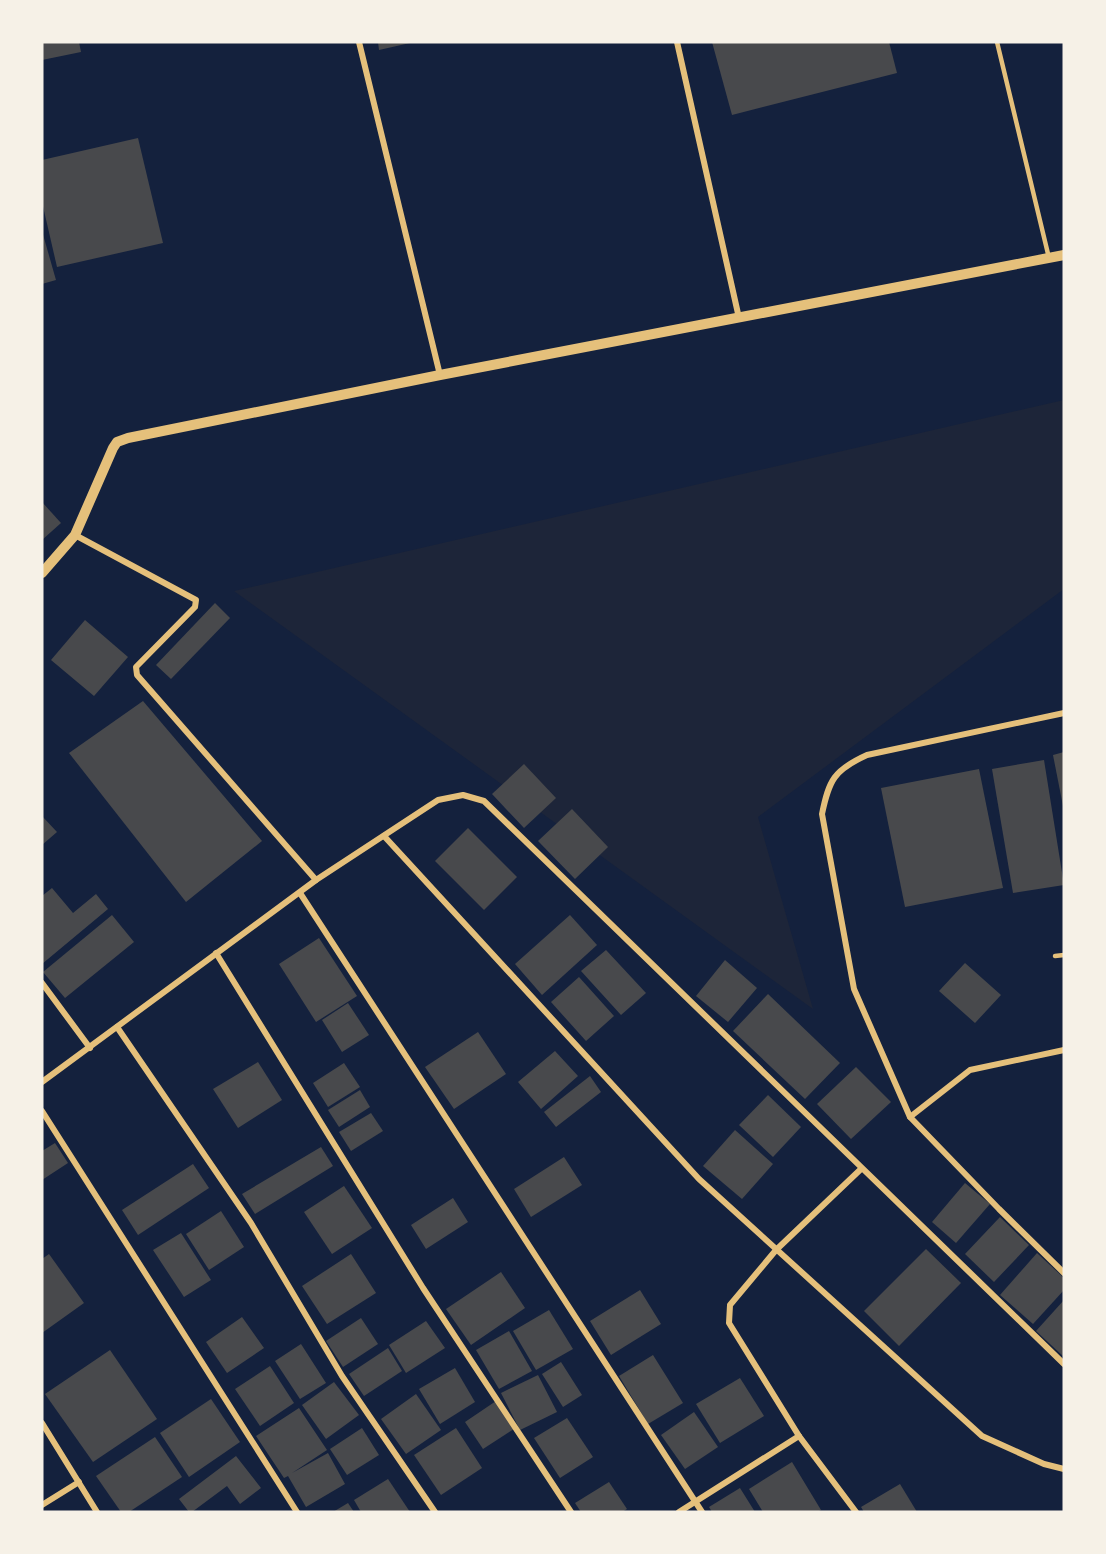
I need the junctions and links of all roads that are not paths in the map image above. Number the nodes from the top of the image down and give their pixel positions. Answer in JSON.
{"nodes":[{"id":1,"x":360,"y":42,"type":"edge"},
{"id":2,"x":677,"y":42,"type":"edge"},
{"id":3,"x":997,"y":42,"type":"edge"},
{"id":4,"x":1064,"y":255,"type":"edge"},
{"id":5,"x":1049,"y":259,"type":"junction"},
{"id":6,"x":739,"y":318,"type":"junction"},
{"id":7,"x":440,"y":375,"type":"junction"},
{"id":8,"x":75,"y":536,"type":"junction"},
{"id":9,"x":42,"y":573,"type":"edge"},
{"id":10,"x":1064,"y":713,"type":"edge"},
{"id":11,"x":384,"y":836,"type":"junction"},
{"id":12,"x":316,"y":880,"type":"junction"},
{"id":13,"x":300,"y":893,"type":"junction"},
{"id":14,"x":216,"y":954,"type":"junction"},
{"id":15,"x":1064,"y":955,"type":"edge"},
{"id":16,"x":1055,"y":956,"type":"dead end"},
{"id":17,"x":42,"y":983,"type":"edge"},
{"id":18,"x":117,"y":1027,"type":"junction"},
{"id":19,"x":90,"y":1048,"type":"junction"},
{"id":20,"x":1064,"y":1050,"type":"edge"},
{"id":21,"x":42,"y":1082,"type":"edge"},
{"id":22,"x":42,"y":1111,"type":"edge"},
{"id":23,"x":910,"y":1117,"type":"junction"},
{"id":24,"x":861,"y":1169,"type":"junction"},
{"id":25,"x":776,"y":1250,"type":"junction"},
{"id":26,"x":1064,"y":1273,"type":"edge"},
{"id":27,"x":1064,"y":1364,"type":"edge"},
{"id":28,"x":42,"y":1423,"type":"edge"},
{"id":29,"x":799,"y":1436,"type":"junction"},
{"id":30,"x":1064,"y":1469,"type":"edge"},
{"id":31,"x":79,"y":1482,"type":"junction"},
{"id":32,"x":694,"y":1501,"type":"junction"},
{"id":33,"x":42,"y":1505,"type":"edge"},
{"id":34,"x":97,"y":1512,"type":"edge"},
{"id":35,"x":297,"y":1512,"type":"edge"},
{"id":36,"x":435,"y":1512,"type":"edge"},
{"id":37,"x":571,"y":1512,"type":"edge"},
{"id":38,"x":679,"y":1512,"type":"edge"},
{"id":39,"x":702,"y":1512,"type":"edge"},
{"id":40,"x":856,"y":1512,"type":"edge"}],
"edges":[{"from":1,"to":7,"type":"street"},
{"from":2,"to":6,"type":"street"},
{"from":3,"to":5,"type":"lane"},
{"from":4,"to":5,"type":"street"},
{"from":5,"to":6,"type":"street"},
{"from":6,"to":7,"type":"street"},
{"from":7,"to":8,"type":"street"},
{"from":8,"to":9,"type":"street"},
{"from":8,"to":12,"type":"street"},
{"from":10,"to":23,"type":"street"},
{"from":11,"to":12,"type":"street"},
{"from":11,"to":24,"type":"street"},
{"from":11,"to":25,"type":"street"},
{"from":12,"to":13,"type":"street"},
{"from":13,"to":14,"type":"street"},
{"from":13,"to":32,"type":"street"},
{"from":14,"to":18,"type":"street"},
{"from":14,"to":37,"type":"street"},
{"from":15,"to":16,"type":"lane"},
{"from":17,"to":19,"type":"street"},
{"from":18,"to":19,"type":"street"},
{"from":18,"to":36,"type":"street"},
{"from":19,"to":21,"type":"street"},
{"from":20,"to":23,"type":"street"},
{"from":22,"to":35,"type":"street"},
{"from":23,"to":26,"type":"street"},
{"from":24,"to":25,"type":"street"},
{"from":24,"to":27,"type":"street"},
{"from":25,"to":29,"type":"street"},
{"from":25,"to":30,"type":"street"},
{"from":28,"to":31,"type":"street"},
{"from":29,"to":32,"type":"street"},
{"from":29,"to":40,"type":"street"},
{"from":31,"to":33,"type":"street"},
{"from":31,"to":34,"type":"street"},
{"from":32,"to":38,"type":"street"},
{"from":32,"to":39,"type":"street"}]}
